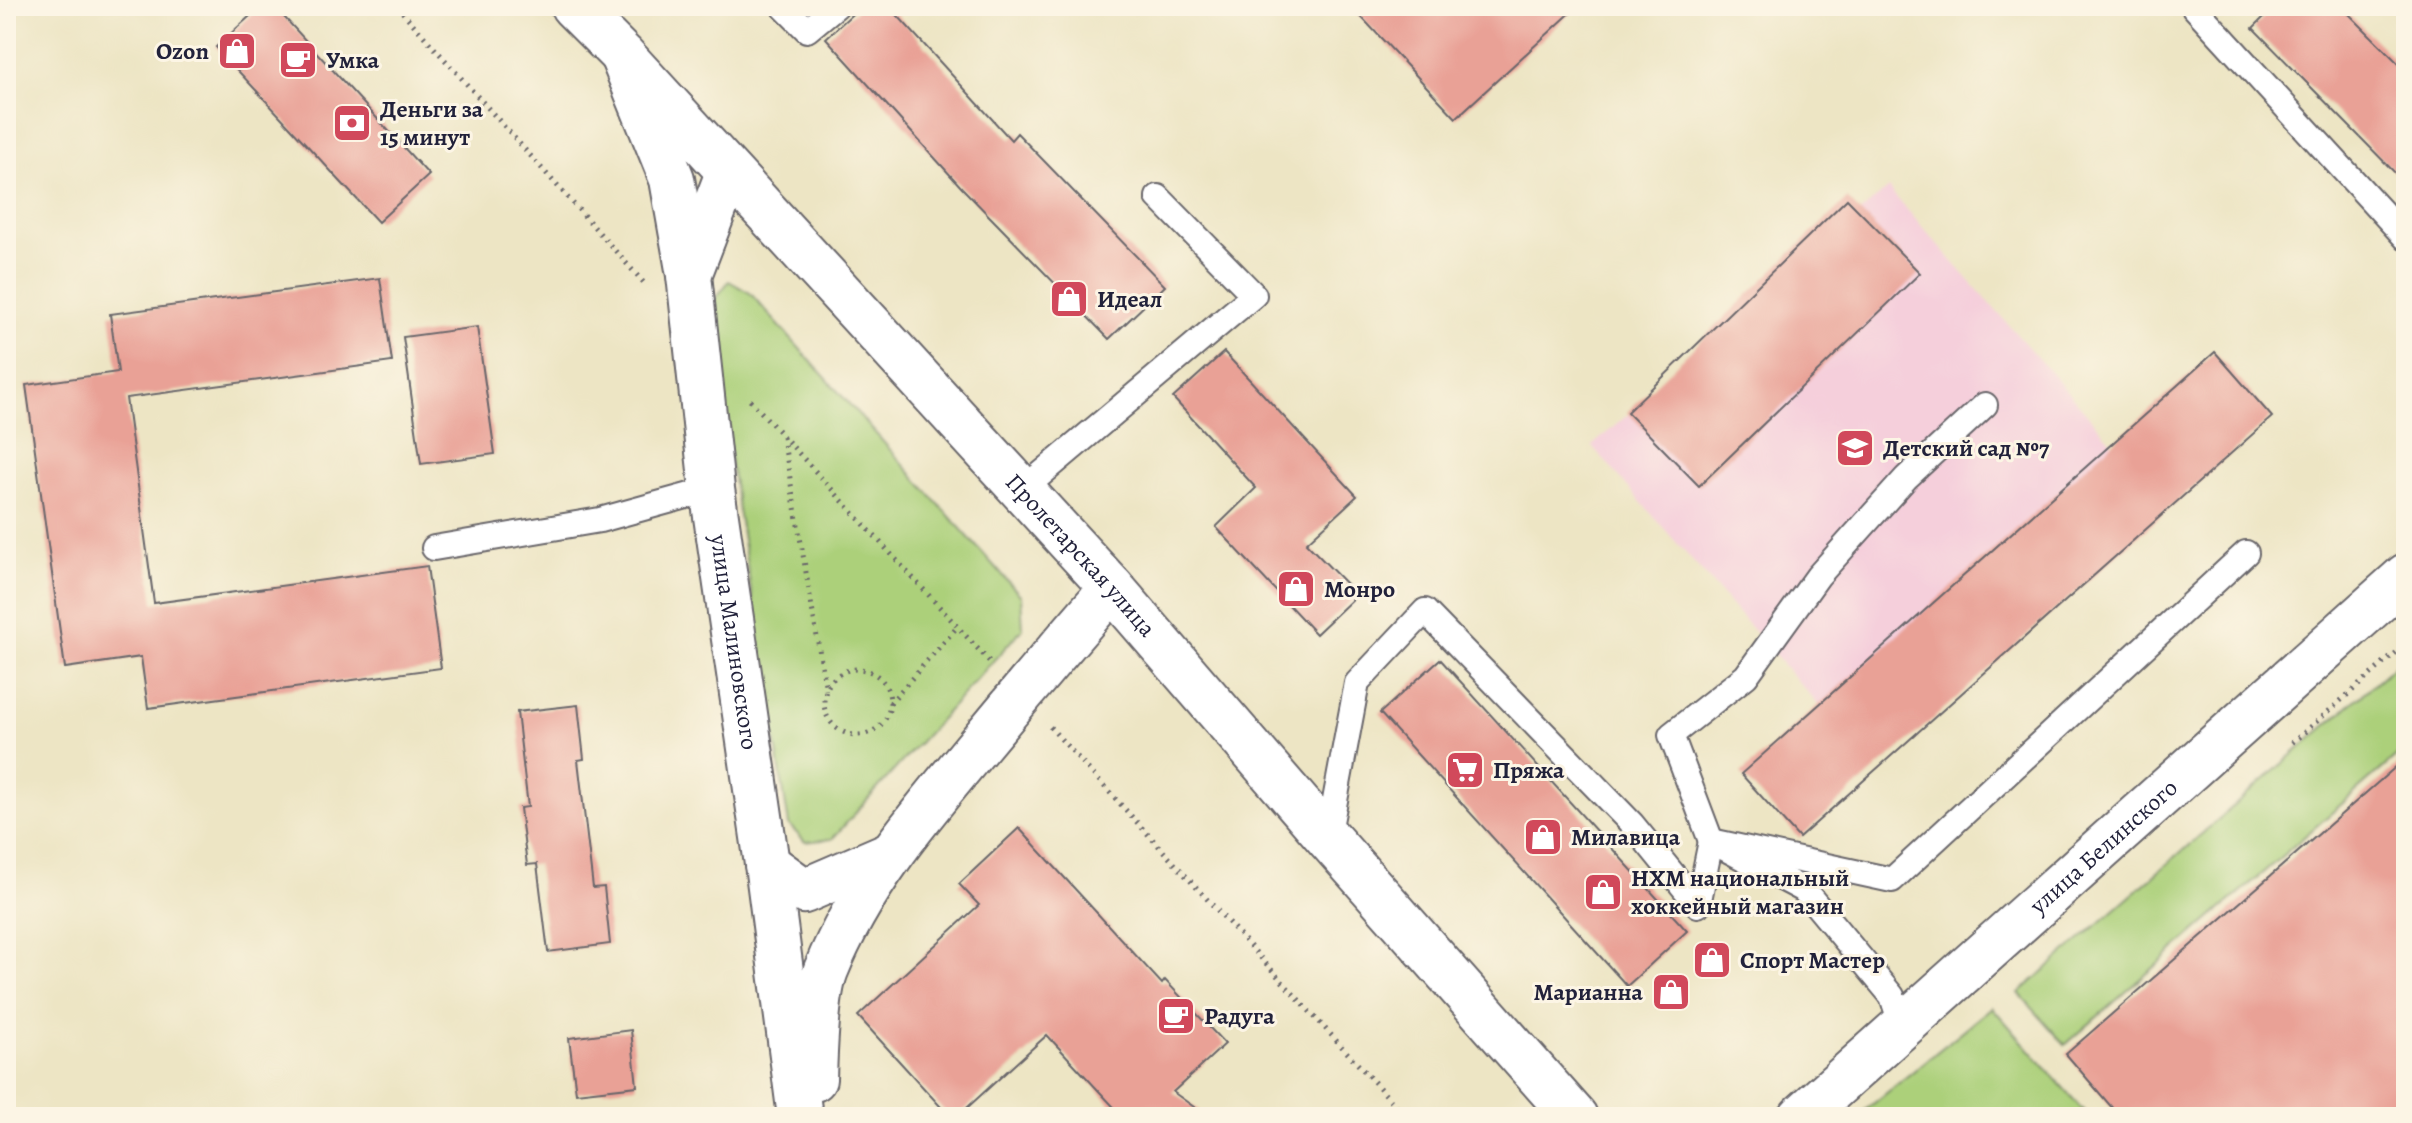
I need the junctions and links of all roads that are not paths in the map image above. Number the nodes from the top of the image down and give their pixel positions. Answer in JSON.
{"nodes":[{"id":1,"x":573,"y":6,"type":"edge"},
{"id":2,"x":783,"y":6,"type":"edge"},
{"id":3,"x":836,"y":6,"type":"edge"},
{"id":4,"x":2193,"y":6,"type":"edge"},
{"id":5,"x":622,"y":55,"type":"junction"},
{"id":6,"x":728,"y":173,"type":"junction"},
{"id":7,"x":1158,"y":197,"type":"dead end"},
{"id":8,"x":2406,"y":238,"type":"edge"},
{"id":9,"x":668,"y":282,"type":"junction"},
{"id":10,"x":1985,"y":405,"type":"dead end"},
{"id":11,"x":712,"y":489,"type":"junction"},
{"id":12,"x":1021,"y":491,"type":"junction"},
{"id":13,"x":434,"y":548,"type":"dead end"},
{"id":14,"x":2246,"y":553,"type":"dead end"},
{"id":15,"x":2406,"y":576,"type":"edge"},
{"id":16,"x":1112,"y":588,"type":"junction"},
{"id":17,"x":1328,"y":838,"type":"junction"},
{"id":18,"x":1711,"y":841,"type":"junction"},
{"id":19,"x":890,"y":854,"type":"junction"},
{"id":20,"x":767,"y":864,"type":"junction"},
{"id":21,"x":1902,"y":1027,"type":"junction"},
{"id":22,"x":800,"y":1117,"type":"edge"},
{"id":23,"x":812,"y":1117,"type":"edge"},
{"id":24,"x":1575,"y":1117,"type":"edge"},
{"id":25,"x":1801,"y":1117,"type":"edge"}],
"edges":[{"from":1,"to":5,"type":"street","name":"Пролетарская улица"},
{"from":2,"to":3,"type":"lane"},
{"from":4,"to":8,"type":"lane"},
{"from":5,"to":6,"type":"street","name":"Пролетарская улица"},
{"from":5,"to":9,"type":"street"},
{"from":6,"to":9,"type":"street","name":"улица Малиновского"},
{"from":6,"to":12,"type":"street","name":"Пролетарская улица"},
{"from":7,"to":12,"type":"lane"},
{"from":9,"to":11,"type":"street","name":"улица Малиновского"},
{"from":10,"to":18,"type":"lane"},
{"from":11,"to":13,"type":"lane"},
{"from":11,"to":20,"type":"street","name":"улица Малиновского"},
{"from":12,"to":16,"type":"street","name":"Пролетарская улица"},
{"from":14,"to":18,"type":"lane"},
{"from":15,"to":21,"type":"street","name":"улица Белинского"},
{"from":16,"to":17,"type":"street","name":"Пролетарская улица"},
{"from":16,"to":19,"type":"street"},
{"from":17,"to":18,"type":"lane"},
{"from":17,"to":24,"type":"street","name":"Пролетарская улица"},
{"from":18,"to":21,"type":"lane"},
{"from":19,"to":20,"type":"street"},
{"from":19,"to":23,"type":"street"},
{"from":20,"to":22,"type":"street","name":"улица Малиновского"},
{"from":21,"to":25,"type":"street","name":"улица Белинского"}]}
